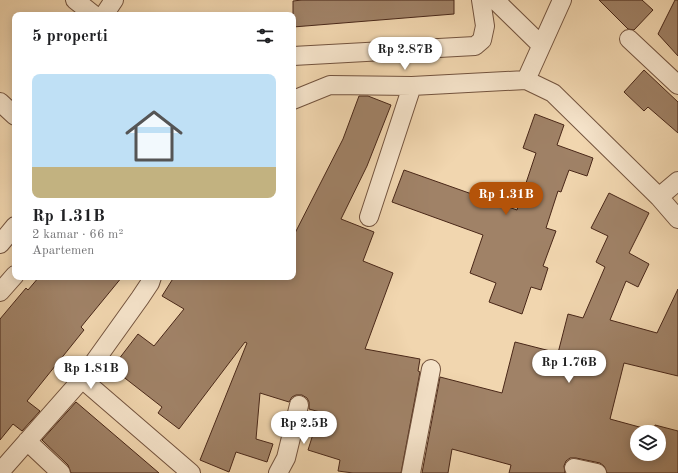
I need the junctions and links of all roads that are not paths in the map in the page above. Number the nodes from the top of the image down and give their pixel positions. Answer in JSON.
{"nodes":[{"id":1,"x":75,"y":0,"type":"edge"},
{"id":2,"x":114,"y":0,"type":"edge"},
{"id":3,"x":481,"y":0,"type":"edge"},
{"id":4,"x":495,"y":0,"type":"edge"},
{"id":5,"x":562,"y":0,"type":"edge"},
{"id":6,"x":90,"y":12,"type":"edge"},
{"id":7,"x":106,"y":12,"type":"edge"},
{"id":8,"x":629,"y":40,"type":"dead end"},
{"id":9,"x":541,"y":45,"type":"junction"},
{"id":10,"x":296,"y":56,"type":"edge"},
{"id":11,"x":526,"y":80,"type":"junction"},
{"id":12,"x":678,"y":85,"type":"edge"},
{"id":13,"x":412,"y":86,"type":"junction"},
{"id":14,"x":296,"y":99,"type":"edge"},
{"id":15,"x":0,"y":102,"type":"edge"},
{"id":16,"x":12,"y":113,"type":"edge"},
{"id":17,"x":678,"y":182,"type":"edge"},
{"id":18,"x":659,"y":197,"type":"junction"},
{"id":19,"x":369,"y":217,"type":"dead end"},
{"id":20,"x":678,"y":219,"type":"edge"},
{"id":21,"x":12,"y":230,"type":"edge"},
{"id":22,"x":0,"y":244,"type":"edge"},
{"id":23,"x":12,"y":278,"type":"edge"},
{"id":24,"x":151,"y":280,"type":"edge"},
{"id":25,"x":0,"y":292,"type":"edge"},
{"id":26,"x":431,"y":369,"type":"dead end"},
{"id":27,"x":82,"y":379,"type":"junction"},
{"id":28,"x":299,"y":405,"type":"dead end"},
{"id":29,"x":27,"y":441,"type":"junction"},
{"id":30,"x":574,"y":468,"type":"dead end"},
{"id":31,"x":0,"y":472,"type":"edge"},
{"id":32,"x":61,"y":473,"type":"edge"},
{"id":33,"x":191,"y":473,"type":"edge"},
{"id":34,"x":278,"y":473,"type":"edge"},
{"id":35,"x":411,"y":473,"type":"edge"},
{"id":36,"x":597,"y":473,"type":"edge"}],
"edges":[{"from":1,"to":6,"type":"street"},
{"from":2,"to":7,"type":"street"},
{"from":3,"to":10,"type":"street"},
{"from":4,"to":9,"type":"street"},
{"from":5,"to":9,"type":"street"},
{"from":8,"to":12,"type":"street"},
{"from":9,"to":11,"type":"street"},
{"from":11,"to":13,"type":"street"},
{"from":11,"to":18,"type":"street"},
{"from":13,"to":14,"type":"street"},
{"from":13,"to":19,"type":"street"},
{"from":15,"to":16,"type":"street"},
{"from":17,"to":18,"type":"street"},
{"from":18,"to":20,"type":"street"},
{"from":21,"to":22,"type":"street"},
{"from":23,"to":25,"type":"street"},
{"from":24,"to":27,"type":"street"},
{"from":26,"to":35,"type":"street"},
{"from":27,"to":29,"type":"street"},
{"from":27,"to":33,"type":"street"},
{"from":28,"to":34,"type":"street"},
{"from":29,"to":31,"type":"street"},
{"from":29,"to":32,"type":"street"},
{"from":30,"to":36,"type":"street"}]}
